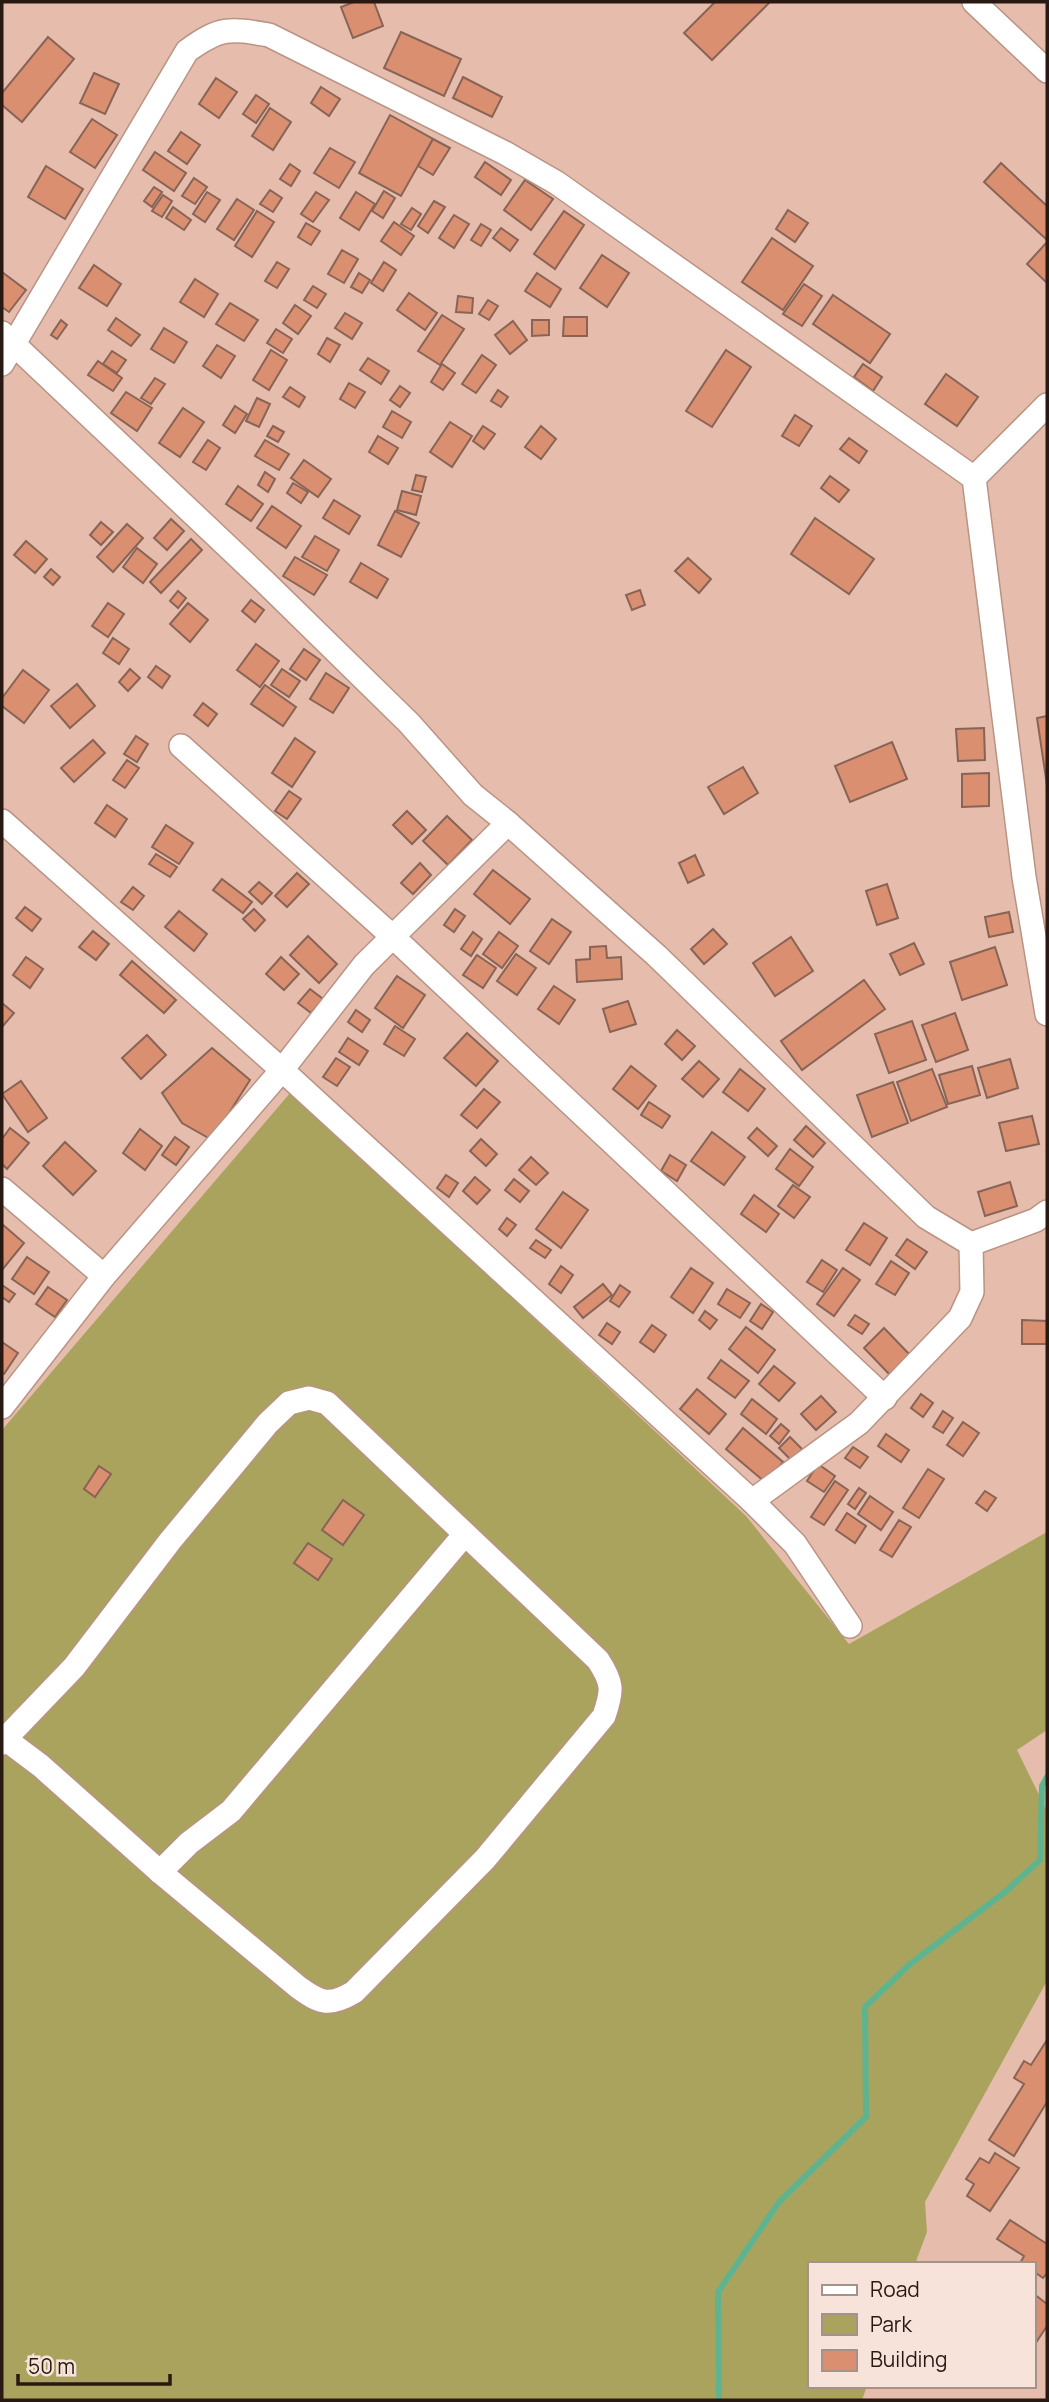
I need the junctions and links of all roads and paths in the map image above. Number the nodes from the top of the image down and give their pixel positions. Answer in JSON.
{"nodes":[{"id":1,"x":974,"y":2,"type":"edge"},
{"id":2,"x":1047,"y":71,"type":"edge"},
{"id":3,"x":8,"y":338,"type":"edge"},
{"id":4,"x":2,"y":364,"type":"edge"},
{"id":5,"x":1047,"y":405,"type":"edge"},
{"id":6,"x":974,"y":478,"type":"junction"},
{"id":7,"x":181,"y":746,"type":"dead end"},
{"id":8,"x":2,"y":821,"type":"edge"},
{"id":9,"x":508,"y":823,"type":"junction"},
{"id":10,"x":392,"y":936,"type":"junction"},
{"id":11,"x":1047,"y":1014,"type":"edge"},
{"id":12,"x":282,"y":1070,"type":"junction"},
{"id":13,"x":2,"y":1189,"type":"edge"},
{"id":14,"x":1047,"y":1212,"type":"edge"},
{"id":15,"x":971,"y":1244,"type":"junction"},
{"id":16,"x":104,"y":1276,"type":"junction"},
{"id":17,"x":885,"y":1398,"type":"junction"},
{"id":18,"x":2,"y":1407,"type":"edge"},
{"id":19,"x":752,"y":1501,"type":"junction"},
{"id":20,"x":465,"y":1534,"type":"junction"},
{"id":21,"x":850,"y":1626,"type":"dead end"},
{"id":22,"x":3,"y":1740,"type":"edge"},
{"id":23,"x":160,"y":1872,"type":"junction"}],
"edges":[{"from":1,"to":2,"type":"street"},
{"from":3,"to":4,"type":"street"},
{"from":3,"to":6,"type":"street"},
{"from":3,"to":9,"type":"street"},
{"from":5,"to":6,"type":"street"},
{"from":6,"to":11,"type":"street"},
{"from":7,"to":10,"type":"street"},
{"from":8,"to":12,"type":"street"},
{"from":9,"to":10,"type":"street"},
{"from":9,"to":15,"type":"street"},
{"from":10,"to":12,"type":"street"},
{"from":10,"to":17,"type":"street"},
{"from":12,"to":16,"type":"street"},
{"from":12,"to":19,"type":"street"},
{"from":13,"to":16,"type":"street"},
{"from":14,"to":15,"type":"street"},
{"from":15,"to":17,"type":"street"},
{"from":16,"to":18,"type":"street"},
{"from":17,"to":19,"type":"street"},
{"from":19,"to":21,"type":"street"},
{"from":20,"to":22,"type":"street"},
{"from":20,"to":23,"type":"street"},
{"from":20,"to":23,"type":"street"},
{"from":22,"to":23,"type":"street"}]}
